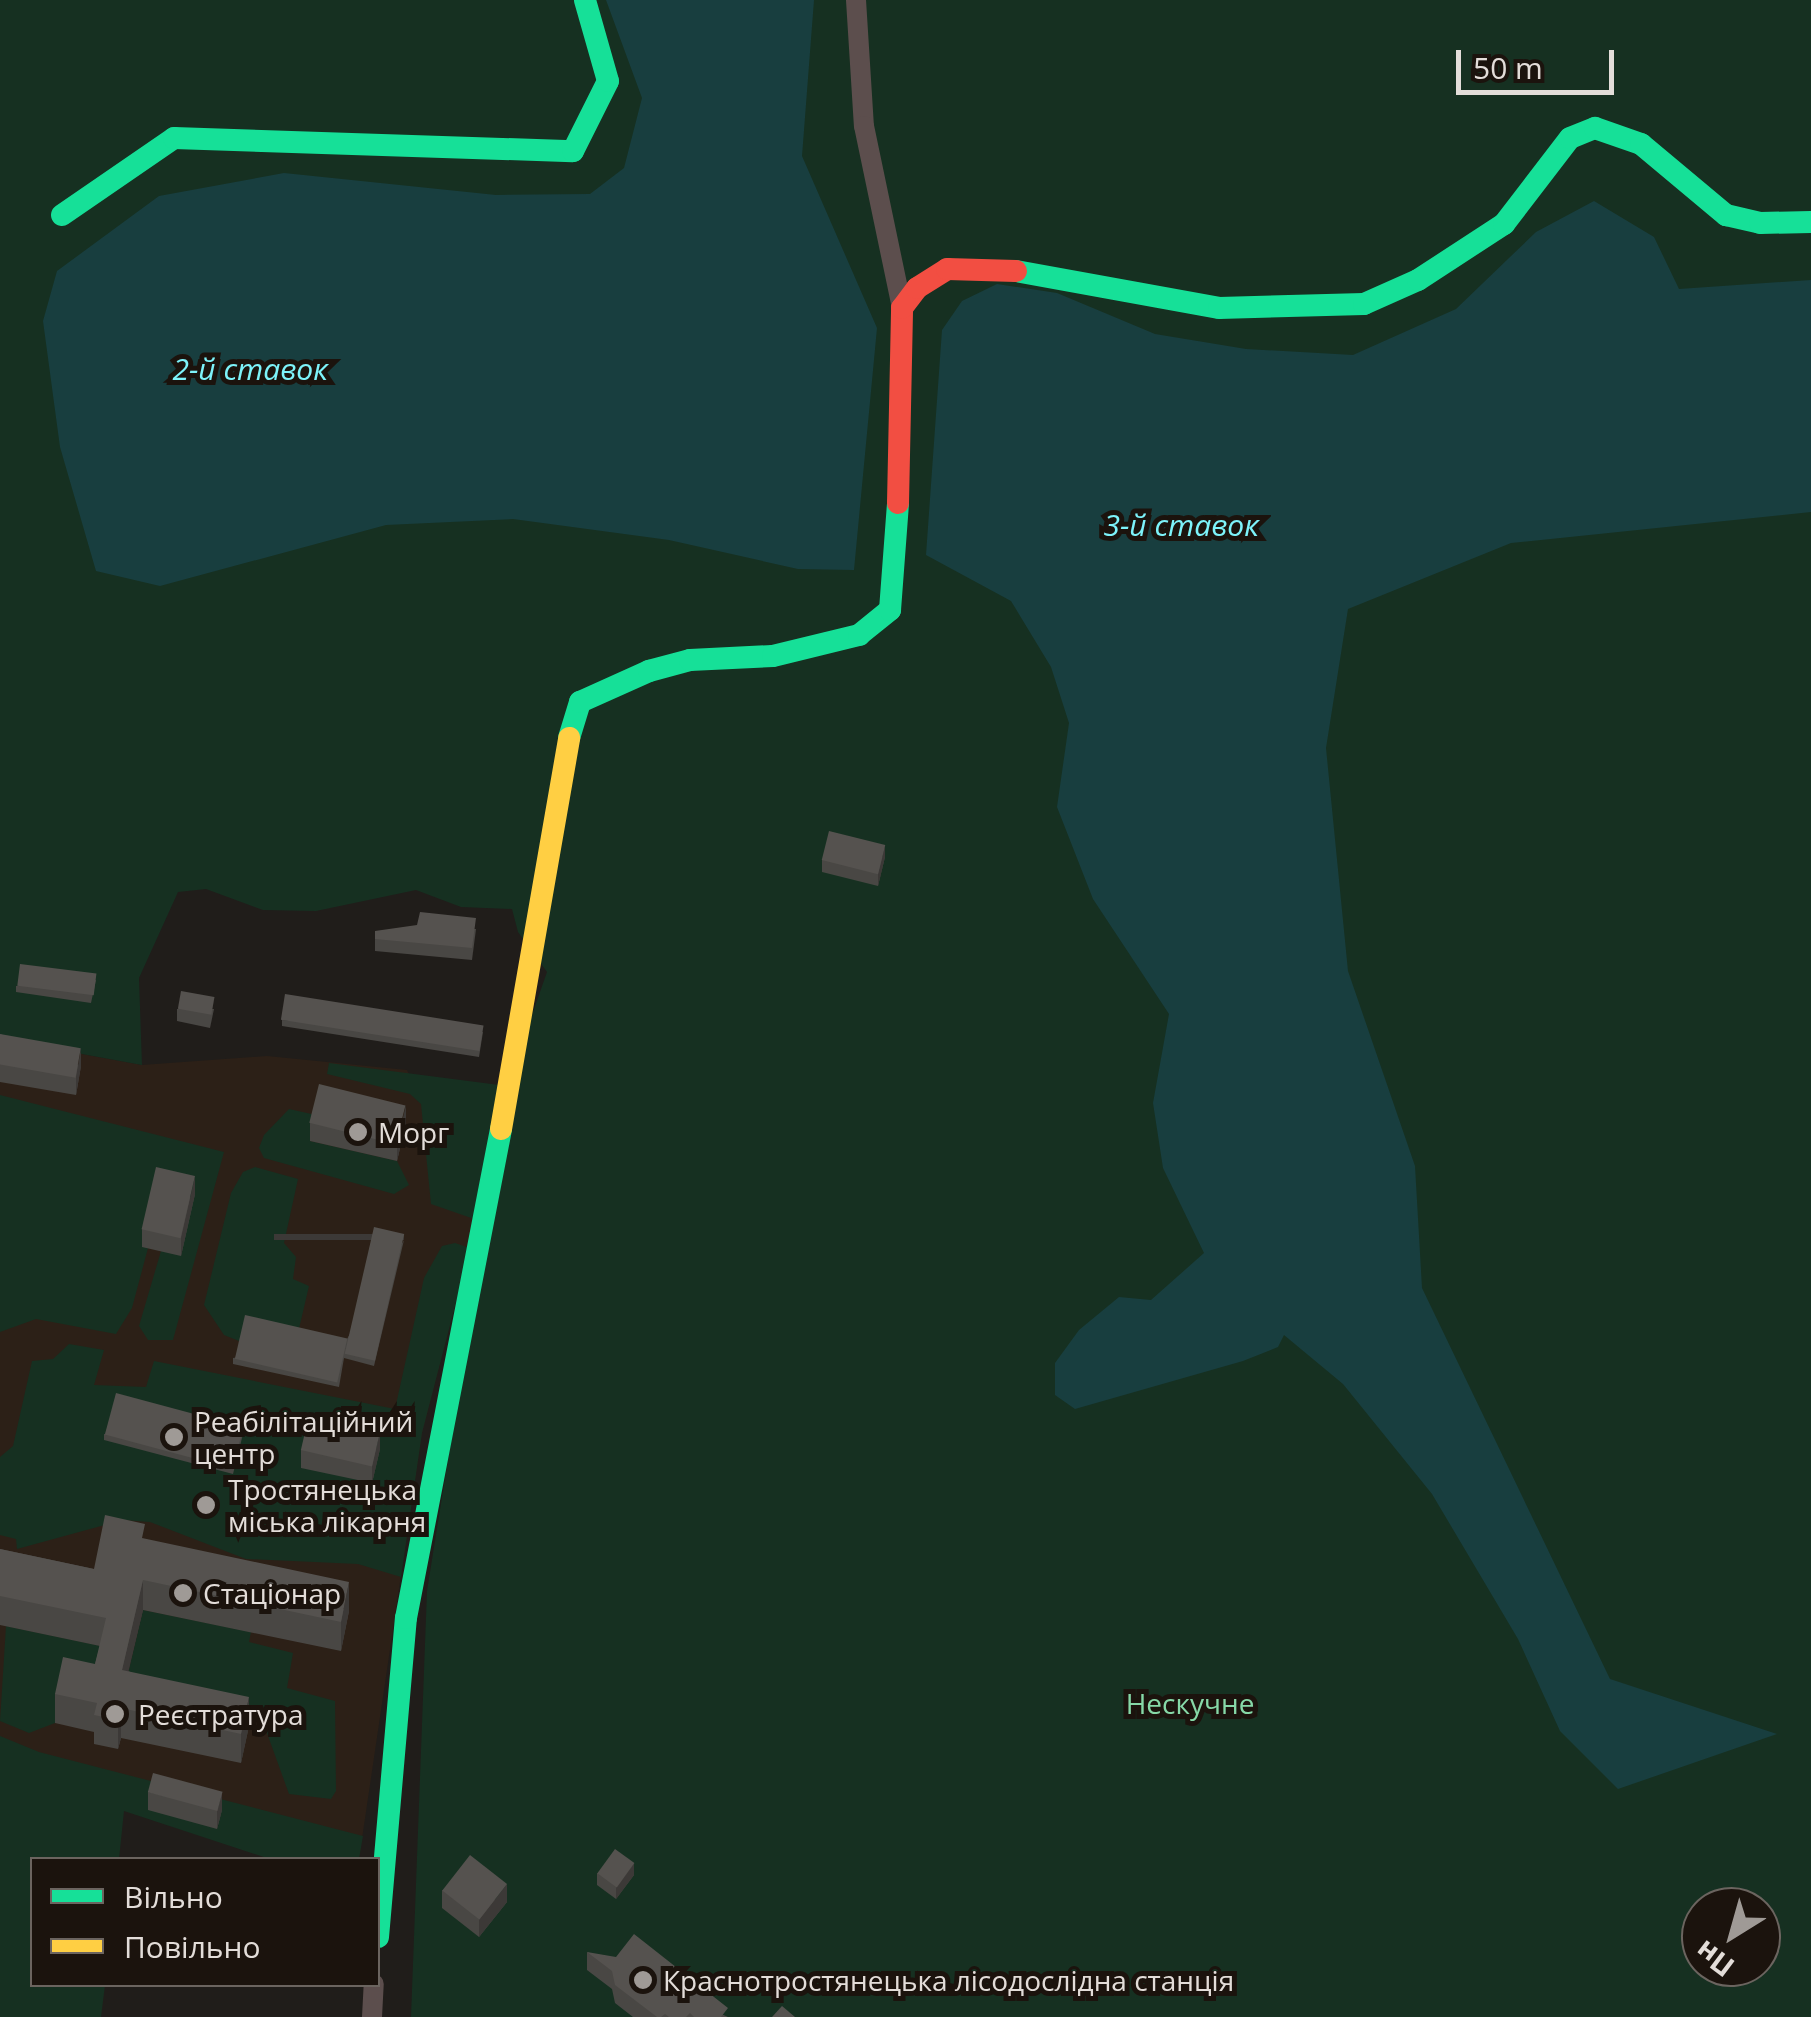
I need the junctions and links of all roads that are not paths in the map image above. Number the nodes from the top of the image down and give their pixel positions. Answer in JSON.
{"nodes":[{"id":1,"x":586,"y":0,"type":"edge"},
{"id":2,"x":856,"y":0,"type":"edge"},
{"id":3,"x":62,"y":215,"type":"dead end"},
{"id":4,"x":1811,"y":222,"type":"edge"},
{"id":5,"x":902,"y":308,"type":"junction"},
{"id":6,"x":380,"y":1914,"type":"edge"},
{"id":7,"x":374,"y":1987,"type":"edge"},
{"id":8,"x":372,"y":2017,"type":"edge"}],
"edges":[{"from":1,"to":3,"type":"street"},
{"from":2,"to":5,"type":"street"},
{"from":4,"to":5,"type":"street"},
{"from":5,"to":6,"type":"street"},
{"from":7,"to":8,"type":"street"}]}
